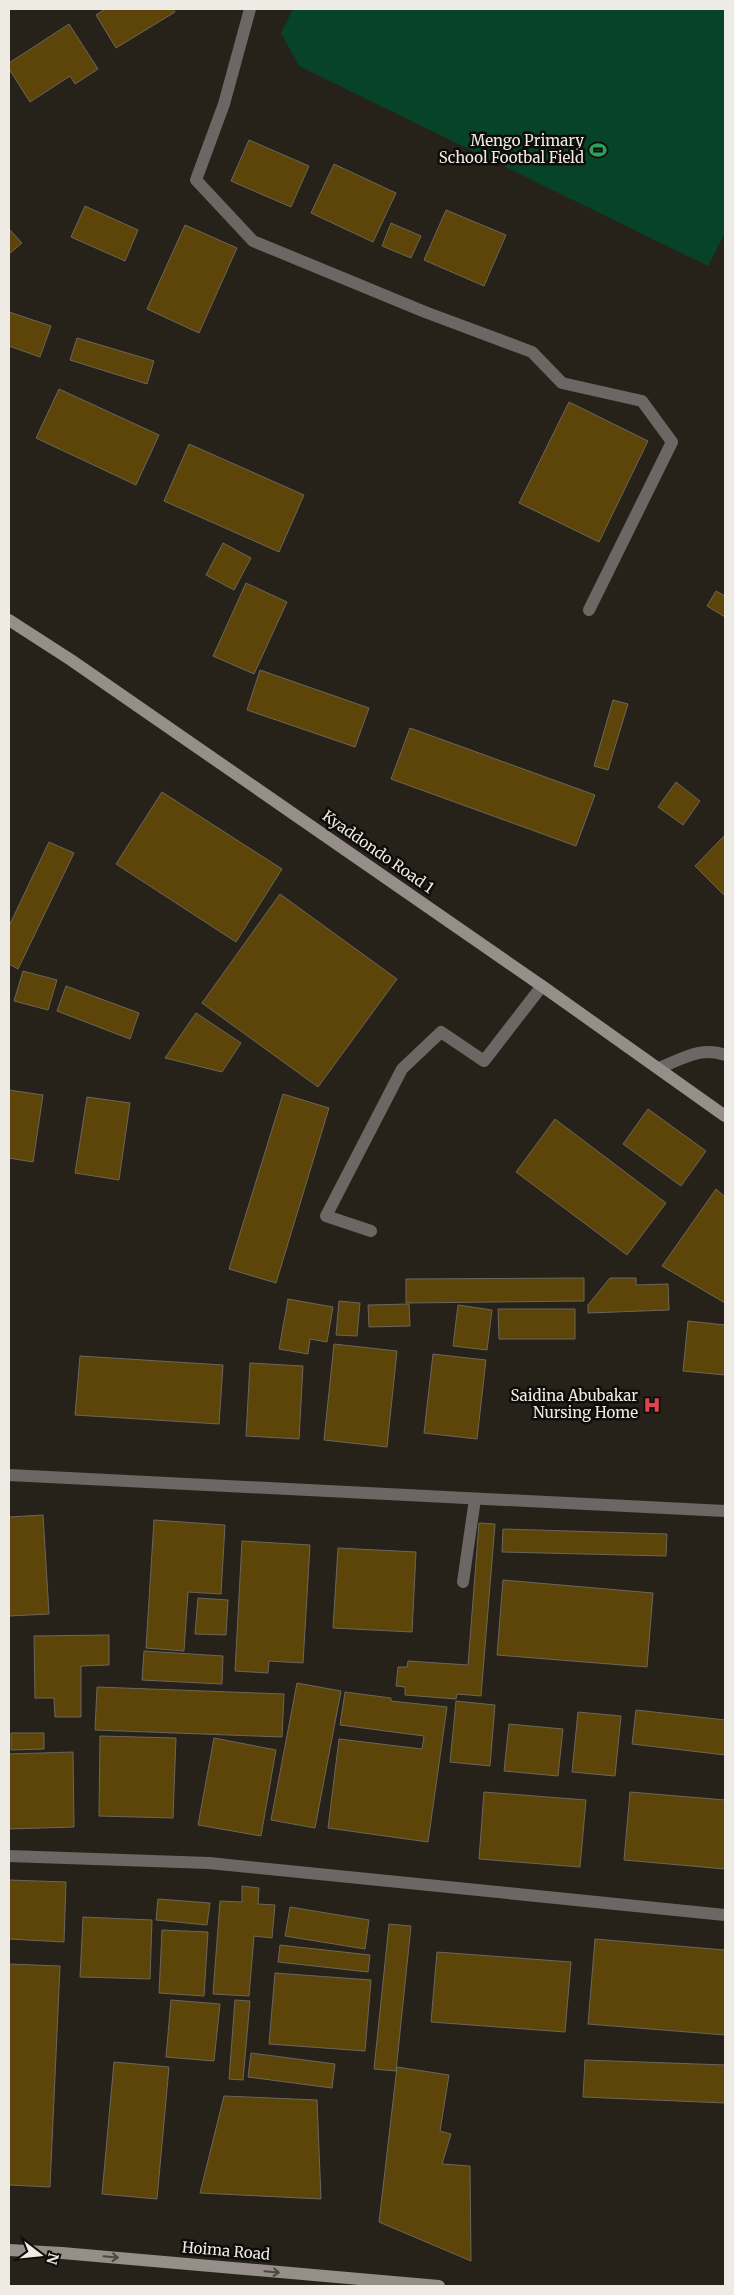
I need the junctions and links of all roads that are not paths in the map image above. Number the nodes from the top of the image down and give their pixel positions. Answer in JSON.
{"nodes":[{"id":1,"x":250,"y":9,"type":"edge"},
{"id":2,"x":589,"y":610,"type":"dead end"},
{"id":3,"x":9,"y":620,"type":"edge"},
{"id":4,"x":542,"y":986,"type":"junction"},
{"id":5,"x":725,"y":1055,"type":"edge"},
{"id":6,"x":660,"y":1068,"type":"junction"},
{"id":7,"x":725,"y":1116,"type":"edge"},
{"id":8,"x":371,"y":1231,"type":"dead end"},
{"id":9,"x":9,"y":1475,"type":"edge"},
{"id":10,"x":475,"y":1499,"type":"junction"},
{"id":11,"x":725,"y":1511,"type":"edge"},
{"id":12,"x":463,"y":1582,"type":"dead end"},
{"id":13,"x":9,"y":1856,"type":"edge"},
{"id":14,"x":725,"y":1915,"type":"edge"},
{"id":15,"x":9,"y":2250,"type":"edge"},
{"id":16,"x":439,"y":2286,"type":"edge"}],
"edges":[{"from":1,"to":2,"type":"street"},
{"from":3,"to":4,"type":"street","name":"Kyaddondo Road 1"},
{"from":4,"to":6,"type":"street","name":"Kyaddondo Road 1"},
{"from":4,"to":8,"type":"street"},
{"from":5,"to":6,"type":"street"},
{"from":6,"to":7,"type":"street","name":"Kyaddondo Road 1"},
{"from":9,"to":10,"type":"street"},
{"from":10,"to":11,"type":"street"},
{"from":10,"to":12,"type":"street"},
{"from":13,"to":14,"type":"street"},
{"from":15,"to":16,"type":"street","name":"Hoima Road","one_way":true}]}
